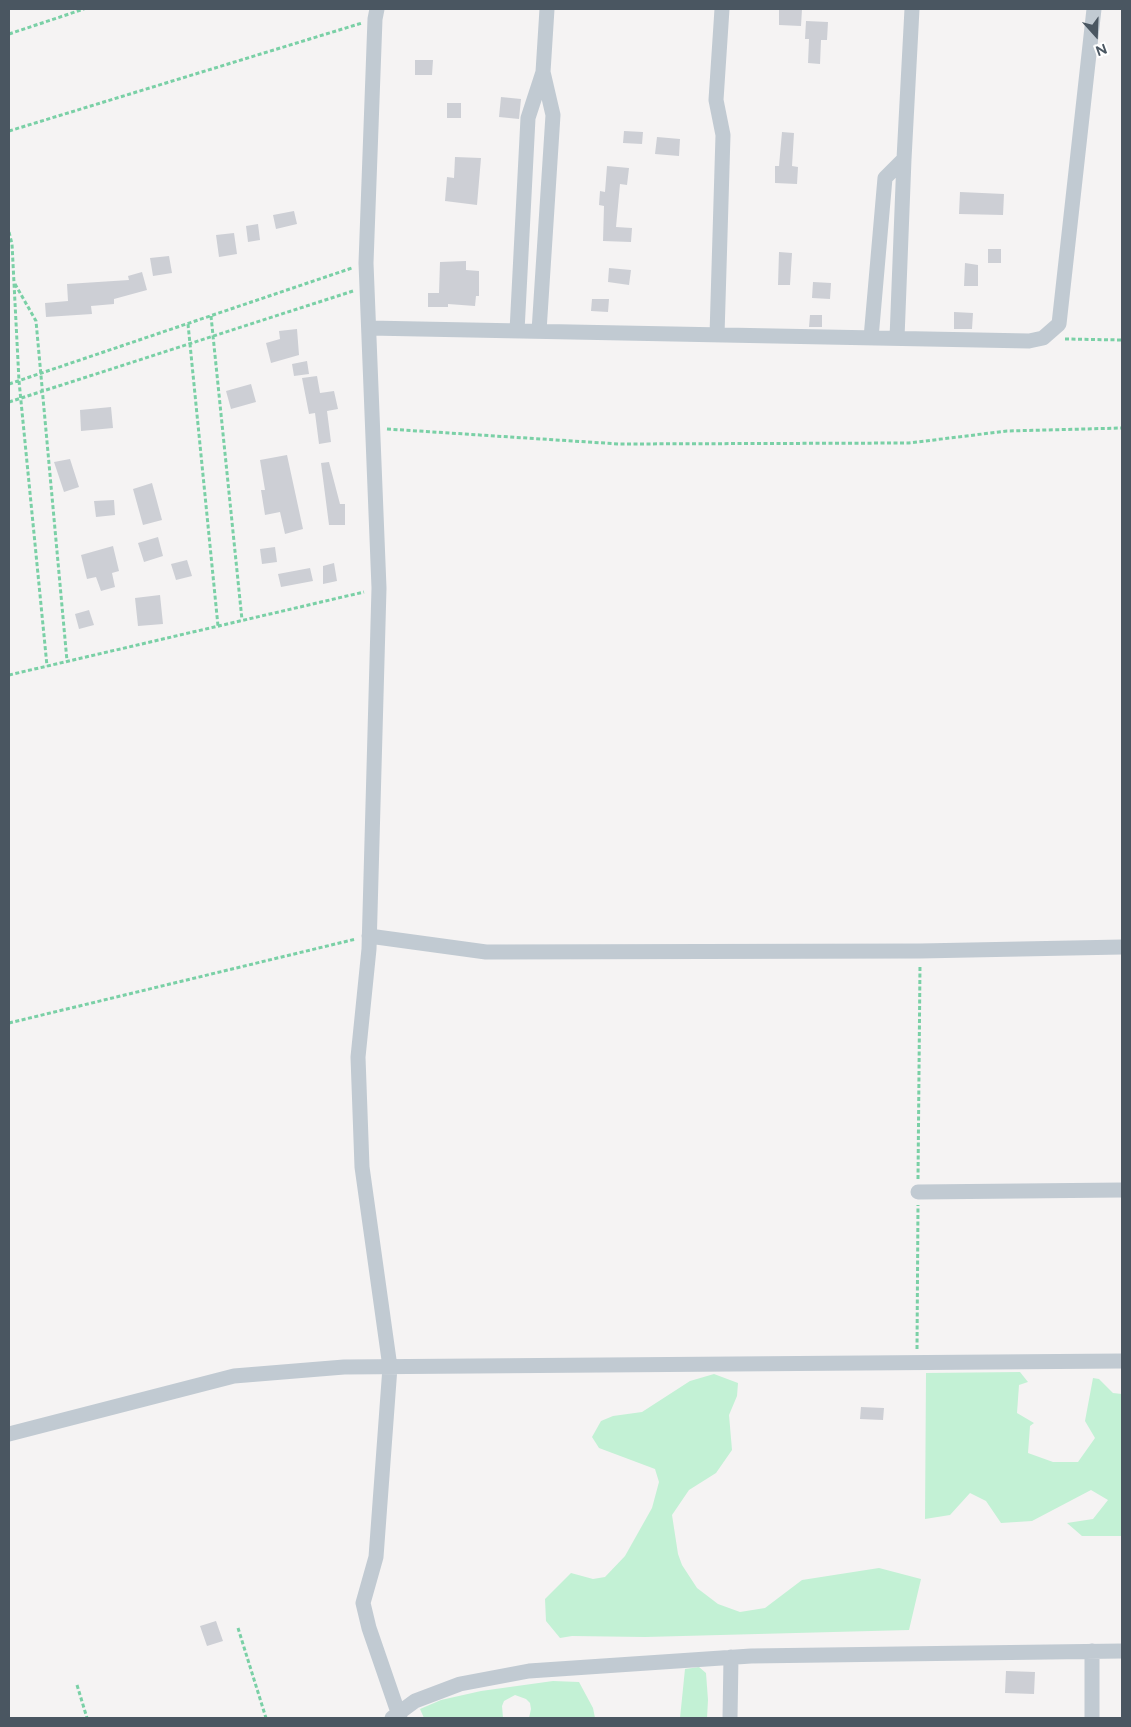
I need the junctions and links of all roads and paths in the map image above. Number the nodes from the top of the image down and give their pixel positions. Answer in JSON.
{"nodes":[{"id":1,"x":84,"y":9,"type":"edge"},
{"id":2,"x":547,"y":9,"type":"edge"},
{"id":3,"x":722,"y":9,"type":"edge"},
{"id":4,"x":912,"y":9,"type":"edge"},
{"id":5,"x":1094,"y":9,"type":"edge"},
{"id":6,"x":376,"y":14,"type":"edge"},
{"id":7,"x":9,"y":34,"type":"edge"},
{"id":8,"x":543,"y":72,"type":"junction"},
{"id":9,"x":9,"y":131,"type":"edge"},
{"id":10,"x":904,"y":159,"type":"junction"},
{"id":11,"x":9,"y":232,"type":"edge"},
{"id":12,"x":366,"y":263,"type":"junction"},
{"id":13,"x":14,"y":281,"type":"junction"},
{"id":14,"x":367,"y":286,"type":"junction"},
{"id":15,"x":211,"y":316,"type":"junction"},
{"id":16,"x":188,"y":324,"type":"junction"},
{"id":17,"x":369,"y":328,"type":"junction"},
{"id":18,"x":517,"y":331,"type":"junction"},
{"id":19,"x":539,"y":331,"type":"junction"},
{"id":20,"x":717,"y":335,"type":"junction"},
{"id":21,"x":213,"y":336,"type":"junction"},
{"id":22,"x":871,"y":338,"type":"junction"},
{"id":23,"x":897,"y":338,"type":"junction"},
{"id":24,"x":1043,"y":338,"type":"junction"},
{"id":25,"x":1122,"y":340,"type":"edge"},
{"id":26,"x":190,"y":343,"type":"junction"},
{"id":27,"x":41,"y":374,"type":"junction"},
{"id":28,"x":19,"y":381,"type":"junction"},
{"id":29,"x":9,"y":384,"type":"edge"},
{"id":30,"x":42,"y":391,"type":"junction"},
{"id":31,"x":20,"y":398,"type":"junction"},
{"id":32,"x":9,"y":402,"type":"edge"},
{"id":33,"x":373,"y":428,"type":"junction"},
{"id":34,"x":1122,"y":428,"type":"edge"},
{"id":35,"x":379,"y":588,"type":"junction"},
{"id":36,"x":242,"y":620,"type":"junction"},
{"id":37,"x":218,"y":626,"type":"junction"},
{"id":38,"x":67,"y":661,"type":"junction"},
{"id":39,"x":47,"y":666,"type":"junction"},
{"id":40,"x":9,"y":675,"type":"edge"},
{"id":41,"x":369,"y":936,"type":"junction"},
{"id":42,"x":1122,"y":947,"type":"edge"},
{"id":43,"x":920,"y":951,"type":"junction"},
{"id":44,"x":9,"y":1023,"type":"edge"},
{"id":45,"x":1122,"y":1190,"type":"edge"},
{"id":46,"x":918,"y":1192,"type":"junction"},
{"id":47,"x":1122,"y":1361,"type":"edge"},
{"id":48,"x":917,"y":1362,"type":"junction"},
{"id":49,"x":390,"y":1367,"type":"junction"},
{"id":50,"x":9,"y":1434,"type":"edge"},
{"id":51,"x":238,"y":1628,"type":"dead end"},
{"id":52,"x":1122,"y":1651,"type":"edge"},
{"id":53,"x":1092,"y":1652,"type":"junction"},
{"id":54,"x":731,"y":1657,"type":"junction"},
{"id":55,"x":77,"y":1684,"type":"dead end"},
{"id":56,"x":396,"y":1717,"type":"edge"},
{"id":57,"x":87,"y":1718,"type":"edge"},
{"id":58,"x":266,"y":1718,"type":"edge"},
{"id":59,"x":730,"y":1718,"type":"edge"},
{"id":60,"x":1092,"y":1718,"type":"edge"}],
"edges":[{"from":1,"to":7,"type":"path"},
{"from":2,"to":8,"type":"street"},
{"from":3,"to":20,"type":"street"},
{"from":4,"to":10,"type":"street"},
{"from":5,"to":24,"type":"street"},
{"from":6,"to":9,"type":"path"},
{"from":6,"to":12,"type":"street"},
{"from":8,"to":18,"type":"street"},
{"from":8,"to":19,"type":"street"},
{"from":10,"to":22,"type":"street"},
{"from":10,"to":23,"type":"street"},
{"from":11,"to":13,"type":"path"},
{"from":12,"to":14,"type":"street"},
{"from":12,"to":15,"type":"path"},
{"from":13,"to":27,"type":"path"},
{"from":13,"to":28,"type":"path"},
{"from":14,"to":17,"type":"street"},
{"from":14,"to":21,"type":"path"},
{"from":15,"to":16,"type":"path"},
{"from":15,"to":21,"type":"path"},
{"from":16,"to":26,"type":"path"},
{"from":16,"to":27,"type":"path"},
{"from":17,"to":18,"type":"street"},
{"from":17,"to":33,"type":"street"},
{"from":18,"to":19,"type":"street"},
{"from":19,"to":20,"type":"street"},
{"from":20,"to":22,"type":"street"},
{"from":21,"to":26,"type":"path"},
{"from":21,"to":36,"type":"path"},
{"from":22,"to":23,"type":"street"},
{"from":23,"to":24,"type":"street"},
{"from":24,"to":25,"type":"path"},
{"from":26,"to":30,"type":"path"},
{"from":26,"to":37,"type":"path"},
{"from":27,"to":28,"type":"path"},
{"from":27,"to":30,"type":"path"},
{"from":28,"to":29,"type":"path"},
{"from":28,"to":31,"type":"path"},
{"from":30,"to":31,"type":"path"},
{"from":30,"to":38,"type":"path"},
{"from":31,"to":32,"type":"path"},
{"from":31,"to":39,"type":"path"},
{"from":33,"to":34,"type":"path"},
{"from":33,"to":35,"type":"street"},
{"from":35,"to":36,"type":"path"},
{"from":35,"to":41,"type":"street"},
{"from":36,"to":37,"type":"path"},
{"from":37,"to":38,"type":"path"},
{"from":38,"to":39,"type":"path"},
{"from":39,"to":40,"type":"path"},
{"from":41,"to":43,"type":"street"},
{"from":41,"to":44,"type":"path"},
{"from":41,"to":49,"type":"street"},
{"from":42,"to":43,"type":"street"},
{"from":43,"to":46,"type":"path"},
{"from":45,"to":46,"type":"street"},
{"from":46,"to":48,"type":"path"},
{"from":47,"to":48,"type":"street"},
{"from":48,"to":49,"type":"street"},
{"from":49,"to":50,"type":"street"},
{"from":49,"to":56,"type":"street"},
{"from":51,"to":58,"type":"path"},
{"from":52,"to":53,"type":"street"},
{"from":53,"to":54,"type":"street"},
{"from":53,"to":60,"type":"street"},
{"from":54,"to":56,"type":"street"},
{"from":54,"to":59,"type":"street"},
{"from":55,"to":57,"type":"path"}]}
